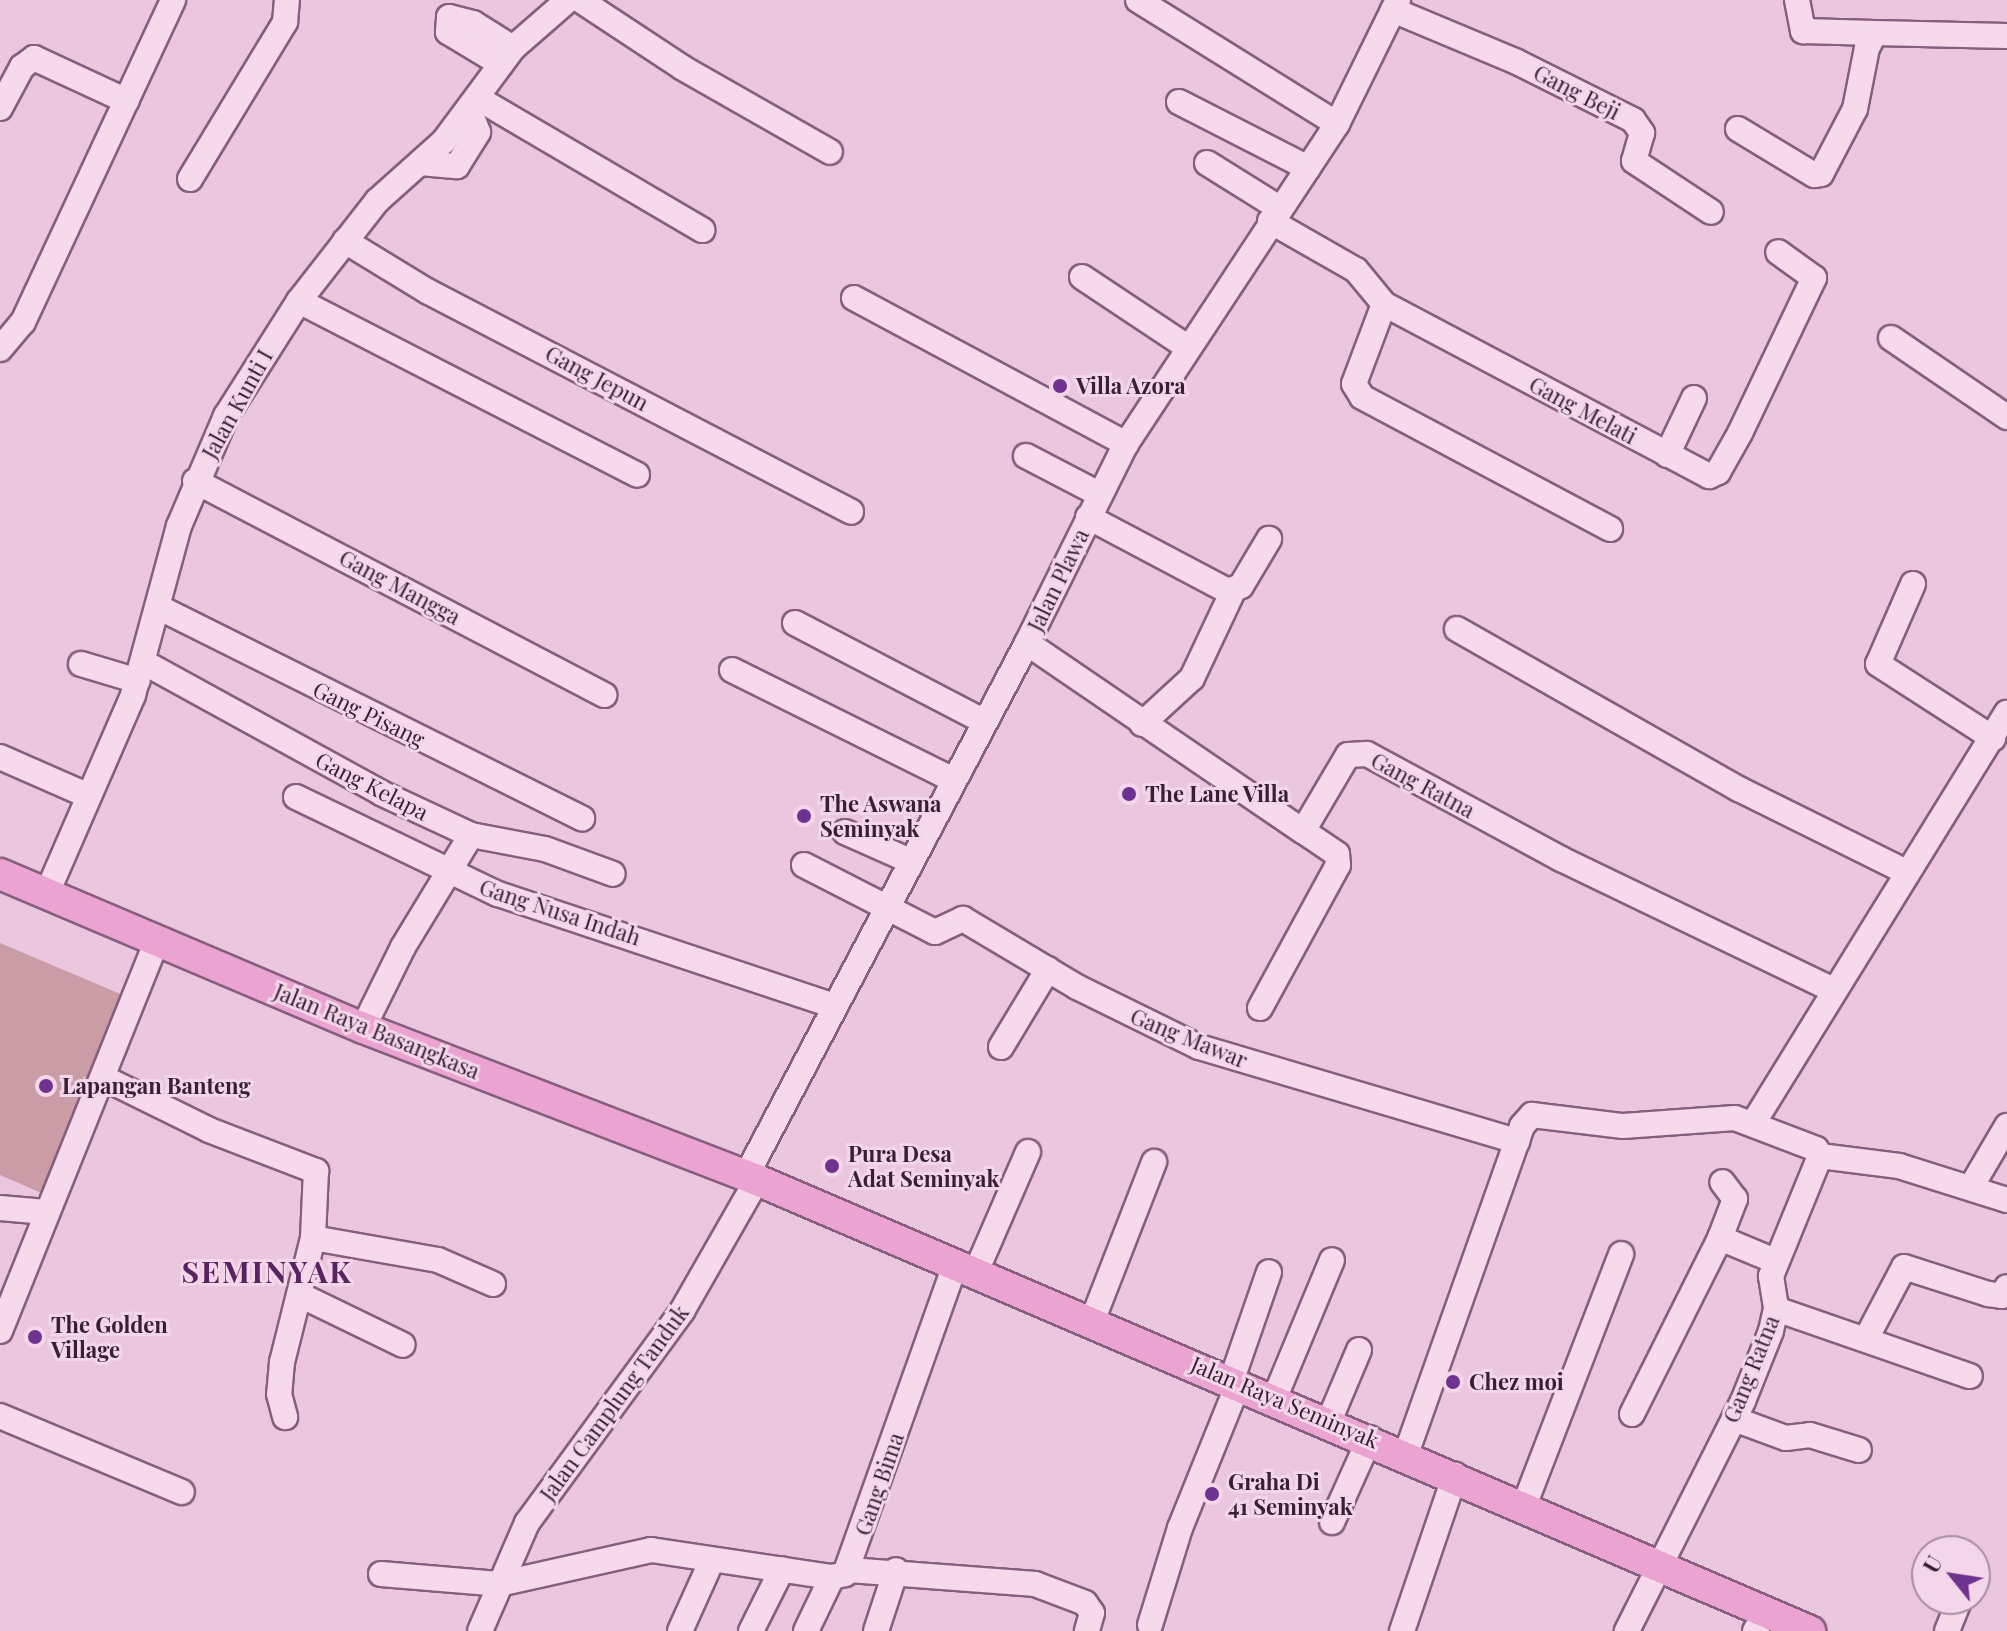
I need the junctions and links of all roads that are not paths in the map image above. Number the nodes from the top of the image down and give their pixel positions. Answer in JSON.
{"nodes":[{"id":1,"x":173,"y":0,"type":"edge"},
{"id":2,"x":287,"y":0,"type":"edge"},
{"id":3,"x":568,"y":0,"type":"edge"},
{"id":4,"x":580,"y":0,"type":"edge"},
{"id":5,"x":1138,"y":0,"type":"edge"},
{"id":6,"x":1797,"y":0,"type":"edge"},
{"id":7,"x":1395,"y":3,"type":"edge"},
{"id":8,"x":1875,"y":33,"type":"junction"},
{"id":9,"x":2007,"y":36,"type":"edge"},
{"id":10,"x":127,"y":101,"type":"junction"},
{"id":11,"x":1179,"y":102,"type":"dead end"},
{"id":12,"x":474,"y":104,"type":"junction"},
{"id":13,"x":0,"y":108,"type":"edge"},
{"id":14,"x":1337,"y":124,"type":"junction"},
{"id":15,"x":1738,"y":129,"type":"dead end"},
{"id":16,"x":830,"y":152,"type":"dead end"},
{"id":17,"x":1207,"y":163,"type":"dead end"},
{"id":18,"x":1308,"y":168,"type":"junction"},
{"id":19,"x":190,"y":179,"type":"dead end"},
{"id":20,"x":1711,"y":212,"type":"dead end"},
{"id":21,"x":1274,"y":214,"type":"junction"},
{"id":22,"x":702,"y":230,"type":"dead end"},
{"id":23,"x":345,"y":241,"type":"junction"},
{"id":24,"x":1778,"y":252,"type":"dead end"},
{"id":25,"x":1082,"y":277,"type":"dead end"},
{"id":26,"x":854,"y":298,"type":"dead end"},
{"id":27,"x":299,"y":301,"type":"junction"},
{"id":28,"x":1384,"y":304,"type":"junction"},
{"id":29,"x":1891,"y":338,"type":"dead end"},
{"id":30,"x":1186,"y":346,"type":"junction"},
{"id":31,"x":0,"y":349,"type":"edge"},
{"id":32,"x":1694,"y":398,"type":"dead end"},
{"id":33,"x":2007,"y":417,"type":"edge"},
{"id":34,"x":1126,"y":444,"type":"junction"},
{"id":35,"x":1667,"y":455,"type":"junction"},
{"id":36,"x":1026,"y":456,"type":"dead end"},
{"id":37,"x":637,"y":475,"type":"dead end"},
{"id":38,"x":195,"y":481,"type":"junction"},
{"id":39,"x":1099,"y":494,"type":"junction"},
{"id":40,"x":851,"y":512,"type":"dead end"},
{"id":41,"x":1088,"y":517,"type":"junction"},
{"id":42,"x":1610,"y":529,"type":"dead end"},
{"id":43,"x":1269,"y":539,"type":"dead end"},
{"id":44,"x":1913,"y":584,"type":"dead end"},
{"id":45,"x":1233,"y":591,"type":"junction"},
{"id":46,"x":158,"y":607,"type":"junction"},
{"id":47,"x":795,"y":623,"type":"dead end"},
{"id":48,"x":1457,"y":629,"type":"dead end"},
{"id":49,"x":1027,"y":643,"type":"junction"},
{"id":50,"x":81,"y":664,"type":"dead end"},
{"id":51,"x":732,"y":670,"type":"dead end"},
{"id":52,"x":141,"y":672,"type":"junction"},
{"id":53,"x":604,"y":695,"type":"dead end"},
{"id":54,"x":2007,"y":713,"type":"edge"},
{"id":55,"x":985,"y":722,"type":"junction"},
{"id":56,"x":1142,"y":724,"type":"junction"},
{"id":57,"x":1993,"y":738,"type":"junction"},
{"id":58,"x":0,"y":757,"type":"edge"},
{"id":59,"x":954,"y":780,"type":"junction"},
{"id":60,"x":89,"y":796,"type":"junction"},
{"id":61,"x":296,"y":797,"type":"dead end"},
{"id":62,"x":582,"y":818,"type":"dead end"},
{"id":63,"x":1303,"y":831,"type":"junction"},
{"id":64,"x":845,"y":832,"type":"dead end"},
{"id":65,"x":471,"y":835,"type":"junction"},
{"id":66,"x":910,"y":861,"type":"junction"},
{"id":67,"x":804,"y":865,"type":"dead end"},
{"id":68,"x":448,"y":872,"type":"junction"},
{"id":69,"x":1906,"y":872,"type":"junction"},
{"id":70,"x":0,"y":874,"type":"edge"},
{"id":71,"x":613,"y":874,"type":"dead end"},
{"id":72,"x":47,"y":893,"type":"junction"},
{"id":73,"x":885,"y":908,"type":"junction"},
{"id":74,"x":157,"y":940,"type":"junction"},
{"id":75,"x":1048,"y":969,"type":"junction"},
{"id":76,"x":1833,"y":990,"type":"junction"},
{"id":77,"x":834,"y":1006,"type":"junction"},
{"id":78,"x":1260,"y":1008,"type":"dead end"},
{"id":79,"x":363,"y":1028,"type":"junction"},
{"id":80,"x":1001,"y":1047,"type":"dead end"},
{"id":81,"x":104,"y":1078,"type":"junction"},
{"id":82,"x":1754,"y":1122,"type":"junction"},
{"id":83,"x":2007,"y":1126,"type":"edge"},
{"id":84,"x":1517,"y":1141,"type":"junction"},
{"id":85,"x":1028,"y":1152,"type":"dead end"},
{"id":86,"x":1820,"y":1156,"type":"junction"},
{"id":87,"x":1154,"y":1162,"type":"dead end"},
{"id":88,"x":752,"y":1178,"type":"junction"},
{"id":89,"x":1722,"y":1182,"type":"dead end"},
{"id":90,"x":1971,"y":1187,"type":"junction"},
{"id":91,"x":2007,"y":1200,"type":"edge"},
{"id":92,"x":0,"y":1208,"type":"edge"},
{"id":93,"x":46,"y":1212,"type":"junction"},
{"id":94,"x":313,"y":1238,"type":"junction"},
{"id":95,"x":1720,"y":1238,"type":"junction"},
{"id":96,"x":1621,"y":1254,"type":"dead end"},
{"id":97,"x":1332,"y":1260,"type":"dead end"},
{"id":98,"x":1775,"y":1261,"type":"junction"},
{"id":99,"x":965,"y":1269,"type":"junction"},
{"id":100,"x":1269,"y":1272,"type":"dead end"},
{"id":101,"x":493,"y":1284,"type":"dead end"},
{"id":102,"x":2007,"y":1287,"type":"edge"},
{"id":103,"x":300,"y":1295,"type":"junction"},
{"id":104,"x":1776,"y":1309,"type":"junction"},
{"id":105,"x":1091,"y":1324,"type":"junction"},
{"id":106,"x":0,"y":1331,"type":"edge"},
{"id":107,"x":1867,"y":1337,"type":"junction"},
{"id":108,"x":403,"y":1345,"type":"dead end"},
{"id":109,"x":1359,"y":1350,"type":"dead end"},
{"id":110,"x":1970,"y":1376,"type":"dead end"},
{"id":111,"x":1235,"y":1380,"type":"junction"},
{"id":112,"x":1275,"y":1397,"type":"junction"},
{"id":113,"x":1632,"y":1414,"type":"dead end"},
{"id":114,"x":0,"y":1416,"type":"edge"},
{"id":115,"x":285,"y":1417,"type":"dead end"},
{"id":116,"x":1734,"y":1419,"type":"junction"},
{"id":117,"x":1329,"y":1421,"type":"junction"},
{"id":118,"x":1370,"y":1438,"type":"junction"},
{"id":119,"x":1859,"y":1450,"type":"dead end"},
{"id":120,"x":1406,"y":1454,"type":"junction"},
{"id":121,"x":1455,"y":1475,"type":"junction"},
{"id":122,"x":182,"y":1492,"type":"dead end"},
{"id":123,"x":1524,"y":1506,"type":"junction"},
{"id":124,"x":1332,"y":1522,"type":"dead end"},
{"id":125,"x":712,"y":1560,"type":"junction"},
{"id":126,"x":1656,"y":1565,"type":"junction"},
{"id":127,"x":782,"y":1569,"type":"junction"},
{"id":128,"x":896,"y":1570,"type":"junction"},
{"id":129,"x":381,"y":1574,"type":"dead end"},
{"id":130,"x":841,"y":1574,"type":"junction"},
{"id":131,"x":499,"y":1584,"type":"junction"},
{"id":132,"x":1760,"y":1622,"type":"edge"},
{"id":133,"x":1150,"y":1625,"type":"dead end"},
{"id":134,"x":480,"y":1631,"type":"edge"},
{"id":135,"x":680,"y":1631,"type":"edge"},
{"id":136,"x":751,"y":1631,"type":"edge"},
{"id":137,"x":806,"y":1631,"type":"edge"},
{"id":138,"x":876,"y":1631,"type":"edge"},
{"id":139,"x":1087,"y":1631,"type":"edge"},
{"id":140,"x":1402,"y":1631,"type":"edge"},
{"id":141,"x":1627,"y":1631,"type":"edge"},
{"id":142,"x":1810,"y":1631,"type":"edge"}],
"edges":[{"from":1,"to":10,"type":"street"},
{"from":2,"to":19,"type":"street"},
{"from":3,"to":12,"type":"street","name":"Jalan Kunti I"},
{"from":4,"to":16,"type":"street"},
{"from":5,"to":14,"type":"street"},
{"from":6,"to":8,"type":"street"},
{"from":7,"to":14,"type":"street","name":"Jalan Plawa"},
{"from":7,"to":20,"type":"street","name":"Gang Beji"},
{"from":8,"to":9,"type":"street"},
{"from":8,"to":15,"type":"street"},
{"from":10,"to":13,"type":"street"},
{"from":10,"to":31,"type":"street"},
{"from":11,"to":18,"type":"street"},
{"from":12,"to":22,"type":"street"},
{"from":12,"to":23,"type":"street","name":"Jalan Kunti I"},
{"from":14,"to":18,"type":"street","name":"Jalan Plawa"},
{"from":17,"to":21,"type":"street","name":"Gang Melati"},
{"from":18,"to":21,"type":"street","name":"Jalan Plawa"},
{"from":21,"to":28,"type":"street","name":"Gang Melati"},
{"from":21,"to":30,"type":"street","name":"Jalan Plawa"},
{"from":23,"to":27,"type":"street","name":"Jalan Kunti I"},
{"from":23,"to":40,"type":"street","name":"Gang Jepun"},
{"from":24,"to":35,"type":"street","name":"Gang Melati"},
{"from":25,"to":30,"type":"street"},
{"from":26,"to":34,"type":"street"},
{"from":27,"to":37,"type":"street"},
{"from":27,"to":38,"type":"street","name":"Jalan Kunti I"},
{"from":28,"to":35,"type":"street","name":"Gang Melati"},
{"from":28,"to":42,"type":"street"},
{"from":29,"to":33,"type":"street"},
{"from":30,"to":34,"type":"street","name":"Jalan Plawa"},
{"from":32,"to":35,"type":"street"},
{"from":34,"to":39,"type":"street","name":"Jalan Plawa"},
{"from":36,"to":39,"type":"street"},
{"from":38,"to":46,"type":"street","name":"Jalan Kunti I"},
{"from":38,"to":53,"type":"street","name":"Gang Mangga"},
{"from":39,"to":41,"type":"street","name":"Jalan Plawa"},
{"from":41,"to":45,"type":"street"},
{"from":41,"to":49,"type":"street","name":"Jalan Plawa"},
{"from":43,"to":45,"type":"street"},
{"from":44,"to":57,"type":"street"},
{"from":45,"to":56,"type":"street"},
{"from":46,"to":52,"type":"street","name":"Jalan Kunti I"},
{"from":46,"to":62,"type":"street","name":"Gang Pisang"},
{"from":47,"to":55,"type":"street"},
{"from":48,"to":69,"type":"street"},
{"from":49,"to":55,"type":"street","name":"Jalan Plawa"},
{"from":49,"to":56,"type":"street"},
{"from":50,"to":52,"type":"street","name":"Gang Kelapa"},
{"from":51,"to":59,"type":"street"},
{"from":52,"to":60,"type":"street","name":"Jalan Kunti I"},
{"from":52,"to":65,"type":"street","name":"Gang Kelapa"},
{"from":54,"to":57,"type":"street"},
{"from":55,"to":59,"type":"street","name":"Jalan Plawa"},
{"from":56,"to":63,"type":"street"},
{"from":57,"to":69,"type":"street"},
{"from":58,"to":60,"type":"street"},
{"from":59,"to":66,"type":"street","name":"Jalan Plawa"},
{"from":60,"to":72,"type":"street","name":"Jalan Kunti I"},
{"from":61,"to":68,"type":"street","name":"Gang Nusa Indah"},
{"from":63,"to":76,"type":"street","name":"Gang Ratna"},
{"from":63,"to":78,"type":"street"},
{"from":64,"to":66,"type":"street"},
{"from":65,"to":68,"type":"street"},
{"from":65,"to":71,"type":"street","name":"Gang Kelapa"},
{"from":66,"to":73,"type":"street","name":"Jalan Plawa"},
{"from":67,"to":73,"type":"street"},
{"from":68,"to":77,"type":"street","name":"Gang Nusa Indah"},
{"from":68,"to":79,"type":"street"},
{"from":69,"to":76,"type":"street"},
{"from":70,"to":72,"type":"main road","name":"Jalan Raya Basangkasa"},
{"from":72,"to":74,"type":"main road","name":"Jalan Raya Basangkasa"},
{"from":73,"to":75,"type":"street","name":"Gang Mawar"},
{"from":73,"to":77,"type":"street","name":"Jalan Plawa"},
{"from":74,"to":79,"type":"main road","name":"Jalan Raya Basangkasa"},
{"from":74,"to":81,"type":"street"},
{"from":75,"to":80,"type":"street"},
{"from":75,"to":84,"type":"street","name":"Gang Mawar"},
{"from":76,"to":82,"type":"street"},
{"from":77,"to":88,"type":"street","name":"Jalan Plawa"},
{"from":79,"to":88,"type":"main road","name":"Jalan Raya Basangkasa"},
{"from":81,"to":93,"type":"street"},
{"from":81,"to":94,"type":"street"},
{"from":82,"to":84,"type":"street"},
{"from":82,"to":86,"type":"street"},
{"from":83,"to":90,"type":"street"},
{"from":84,"to":120,"type":"street"},
{"from":85,"to":99,"type":"street","name":"Gang Bima"},
{"from":86,"to":90,"type":"street"},
{"from":86,"to":98,"type":"street","name":"Gang Ratna"},
{"from":87,"to":105,"type":"street"},
{"from":88,"to":99,"type":"main road","name":"Jalan Raya Seminyak"},
{"from":88,"to":131,"type":"street","name":"Jalan Camplung Tanduk"},
{"from":89,"to":95,"type":"street"},
{"from":90,"to":91,"type":"street"},
{"from":92,"to":93,"type":"street"},
{"from":93,"to":106,"type":"street"},
{"from":94,"to":101,"type":"street"},
{"from":94,"to":103,"type":"street"},
{"from":95,"to":98,"type":"street"},
{"from":95,"to":113,"type":"street"},
{"from":96,"to":123,"type":"street"},
{"from":97,"to":112,"type":"street"},
{"from":98,"to":104,"type":"street","name":"Gang Ratna"},
{"from":99,"to":105,"type":"main road","name":"Jalan Raya Seminyak"},
{"from":99,"to":130,"type":"street","name":"Gang Bima"},
{"from":100,"to":111,"type":"street"},
{"from":102,"to":107,"type":"street"},
{"from":103,"to":108,"type":"street"},
{"from":103,"to":115,"type":"street"},
{"from":104,"to":107,"type":"street"},
{"from":104,"to":116,"type":"street","name":"Gang Ratna"},
{"from":105,"to":111,"type":"main road","name":"Jalan Raya Seminyak"},
{"from":107,"to":110,"type":"street"},
{"from":109,"to":117,"type":"street"},
{"from":111,"to":112,"type":"main road","name":"Jalan Raya Seminyak"},
{"from":111,"to":133,"type":"street"},
{"from":112,"to":117,"type":"main road","name":"Jalan Raya Seminyak"},
{"from":114,"to":122,"type":"street"},
{"from":116,"to":119,"type":"street"},
{"from":116,"to":126,"type":"street","name":"Gang Ratna"},
{"from":117,"to":118,"type":"main road","name":"Jalan Raya Seminyak"},
{"from":118,"to":120,"type":"main road","name":"Jalan Raya Seminyak"},
{"from":118,"to":124,"type":"street"},
{"from":120,"to":121,"type":"main road","name":"Jalan Raya Seminyak"},
{"from":121,"to":123,"type":"main road","name":"Jalan Raya Seminyak"},
{"from":121,"to":140,"type":"street"},
{"from":123,"to":126,"type":"main road","name":"Jalan Raya Seminyak"},
{"from":125,"to":127,"type":"street"},
{"from":125,"to":131,"type":"street"},
{"from":125,"to":135,"type":"street"},
{"from":126,"to":132,"type":"main road","name":"Jalan Raya Seminyak"},
{"from":126,"to":141,"type":"street","name":"Gang Ratna"},
{"from":127,"to":130,"type":"street"},
{"from":127,"to":136,"type":"street"},
{"from":128,"to":130,"type":"street"},
{"from":128,"to":138,"type":"street"},
{"from":128,"to":139,"type":"street"},
{"from":129,"to":131,"type":"street"},
{"from":130,"to":137,"type":"street","name":"Gang Bima"},
{"from":131,"to":134,"type":"street","name":"Jalan Camplung Tanduk"},
{"from":132,"to":142,"type":"main road","name":"Jalan Raya Seminyak"}]}
